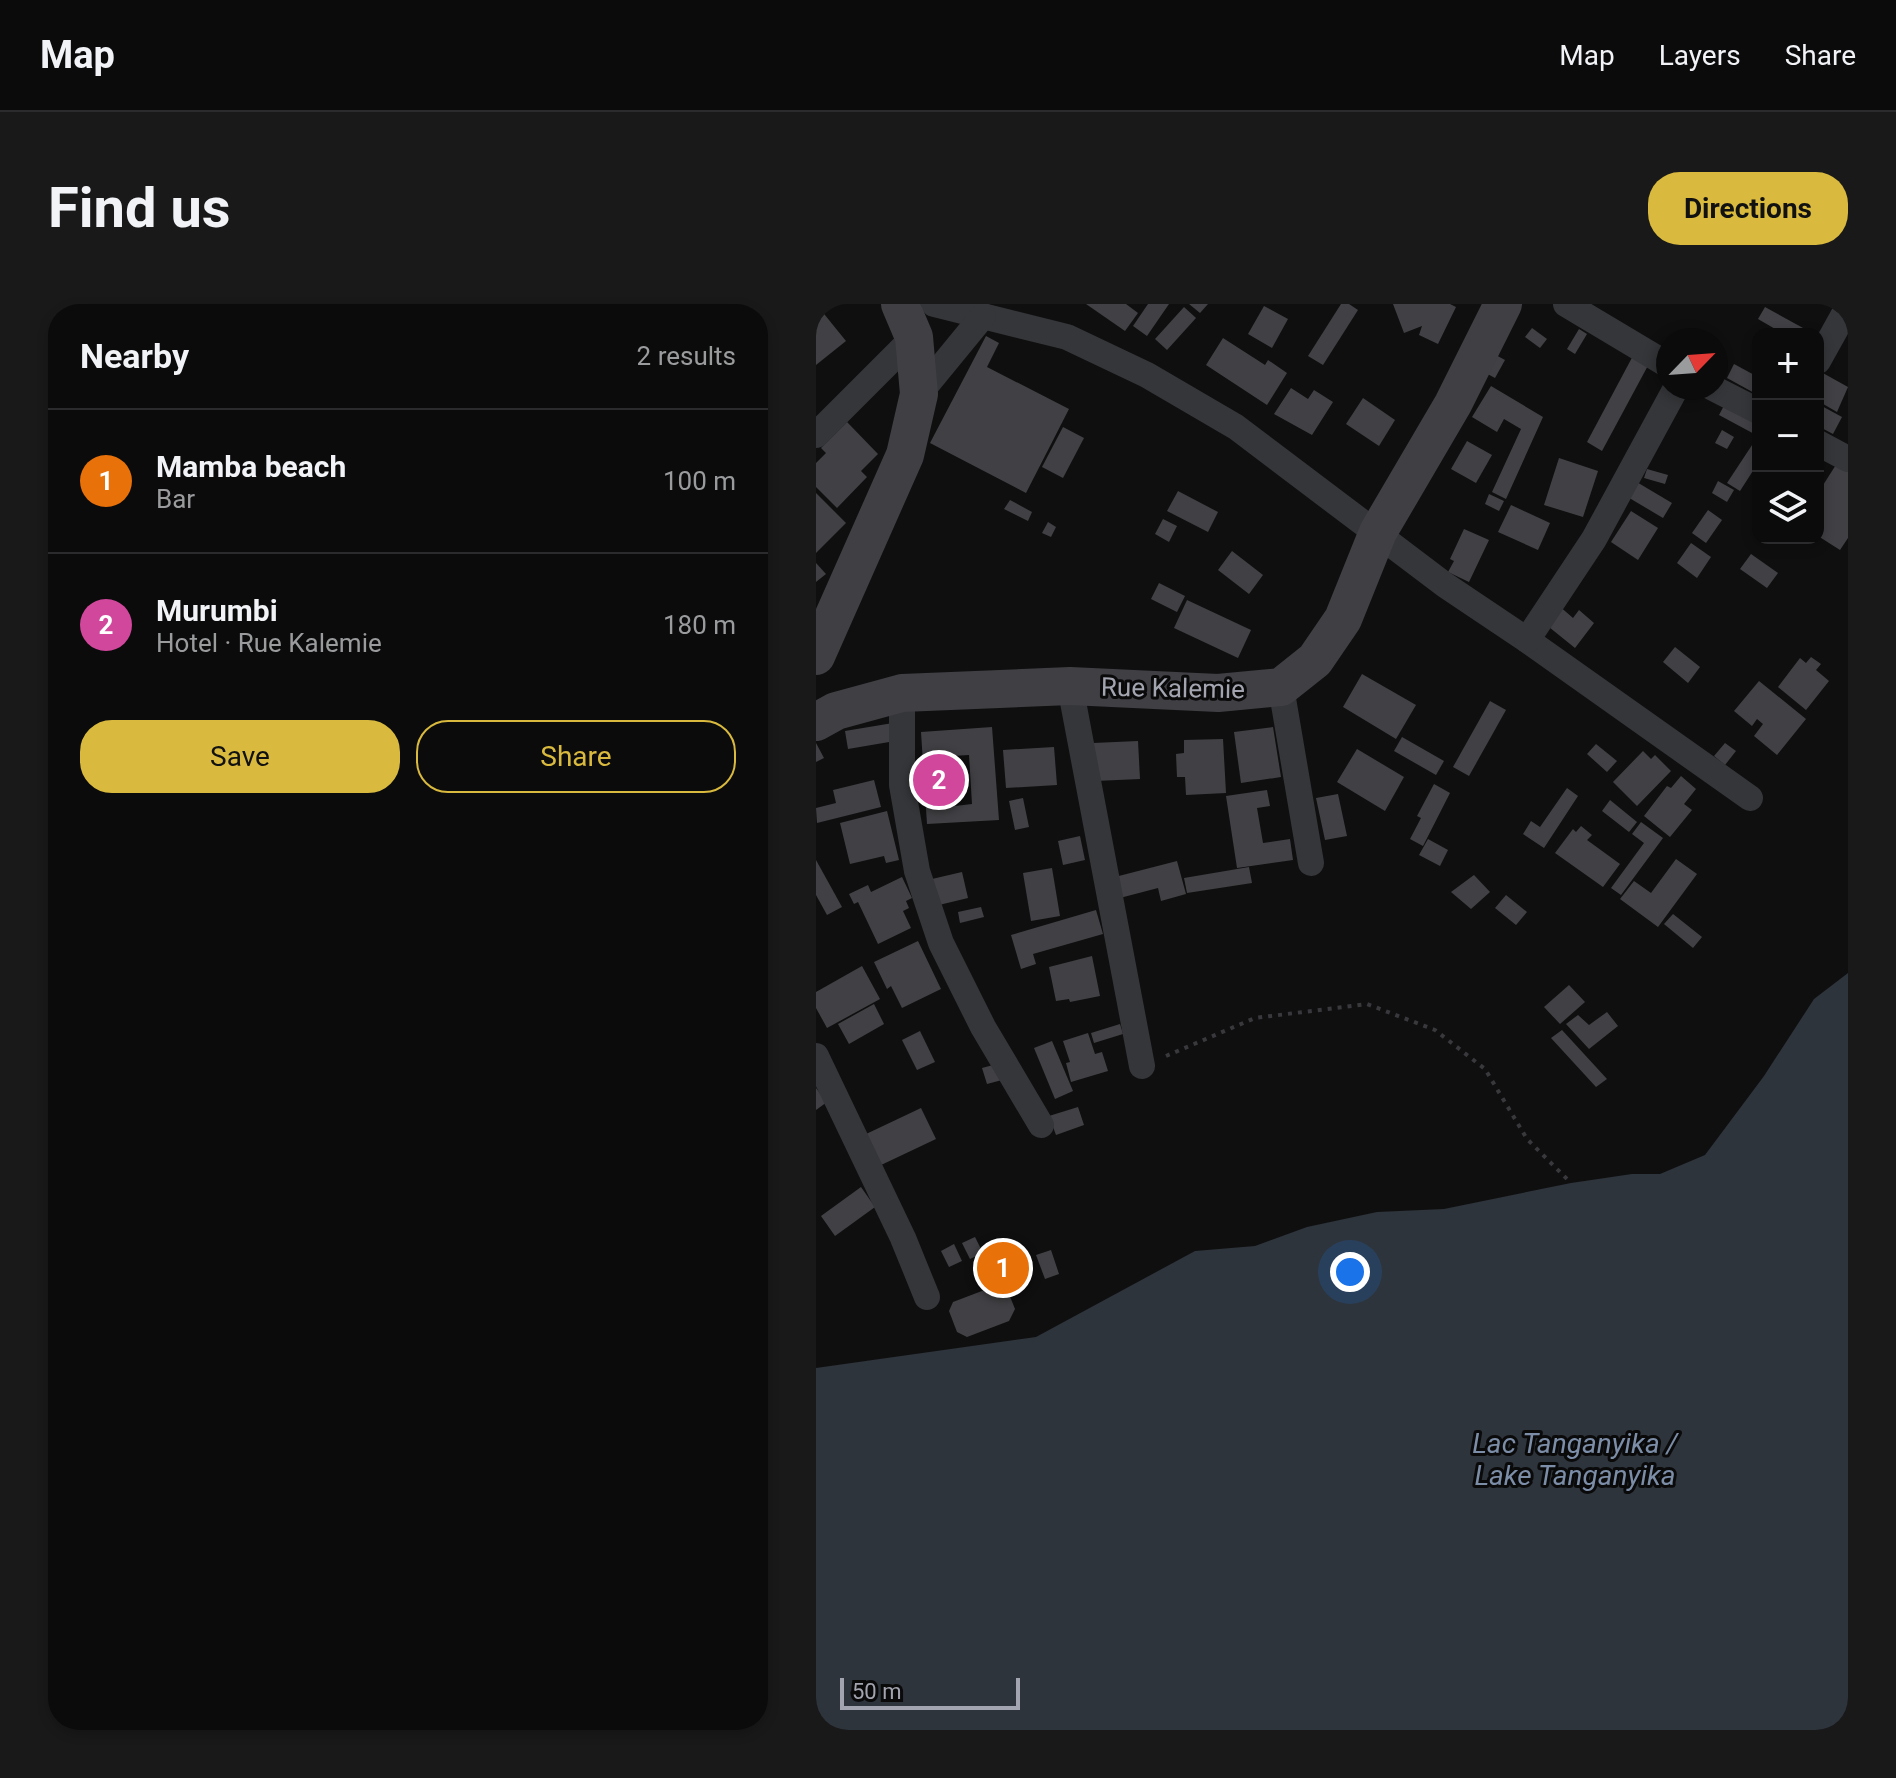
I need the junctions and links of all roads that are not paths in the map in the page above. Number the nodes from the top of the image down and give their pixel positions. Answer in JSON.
{"nodes":[{"id":1,"x":934,"y":304,"type":"edge"},
{"id":2,"x":1503,"y":304,"type":"edge"},
{"id":3,"x":1566,"y":304,"type":"edge"},
{"id":4,"x":1848,"y":307,"type":"edge"},
{"id":5,"x":983,"y":316,"type":"junction"},
{"id":6,"x":907,"y":321,"type":"edge"},
{"id":7,"x":1824,"y":350,"type":"edge"},
{"id":8,"x":1656,"y":358,"type":"edge"},
{"id":9,"x":919,"y":394,"type":"junction"},
{"id":10,"x":1728,"y":396,"type":"edge"},
{"id":11,"x":1669,"y":400,"type":"edge"},
{"id":12,"x":1752,"y":408,"type":"edge"},
{"id":13,"x":816,"y":435,"type":"edge"},
{"id":14,"x":1824,"y":446,"type":"edge"},
{"id":15,"x":1848,"y":459,"type":"edge"},
{"id":16,"x":1378,"y":532,"type":"junction"},
{"id":17,"x":1527,"y":640,"type":"junction"},
{"id":18,"x":816,"y":656,"type":"edge"},
{"id":19,"x":1070,"y":686,"type":"junction"},
{"id":20,"x":1281,"y":687,"type":"junction"},
{"id":21,"x":902,"y":693,"type":"junction"},
{"id":22,"x":816,"y":722,"type":"edge"},
{"id":23,"x":1750,"y":798,"type":"dead end"},
{"id":24,"x":1311,"y":863,"type":"dead end"},
{"id":25,"x":816,"y":1056,"type":"edge"},
{"id":26,"x":1142,"y":1066,"type":"road end"},
{"id":27,"x":1041,"y":1125,"type":"dead end"},
{"id":28,"x":927,"y":1297,"type":"dead end"}],
"edges":[{"from":1,"to":5,"type":"street"},
{"from":2,"to":16,"type":"street","name":"Rue Kalemie"},
{"from":3,"to":8,"type":"street"},
{"from":4,"to":7,"type":"street"},
{"from":5,"to":9,"type":"street"},
{"from":5,"to":16,"type":"street"},
{"from":6,"to":9,"type":"street"},
{"from":6,"to":13,"type":"street"},
{"from":9,"to":18,"type":"street"},
{"from":10,"to":12,"type":"street"},
{"from":11,"to":17,"type":"street"},
{"from":14,"to":15,"type":"street"},
{"from":16,"to":17,"type":"street"},
{"from":16,"to":20,"type":"street","name":"Rue Kalemie"},
{"from":17,"to":23,"type":"street"},
{"from":19,"to":20,"type":"street","name":"Rue Kalemie"},
{"from":19,"to":21,"type":"street","name":"Rue Kalemie"},
{"from":19,"to":26,"type":"street"},
{"from":20,"to":24,"type":"street"},
{"from":21,"to":22,"type":"street","name":"Rue Kalemie"},
{"from":21,"to":27,"type":"street"},
{"from":25,"to":28,"type":"street"}]}
